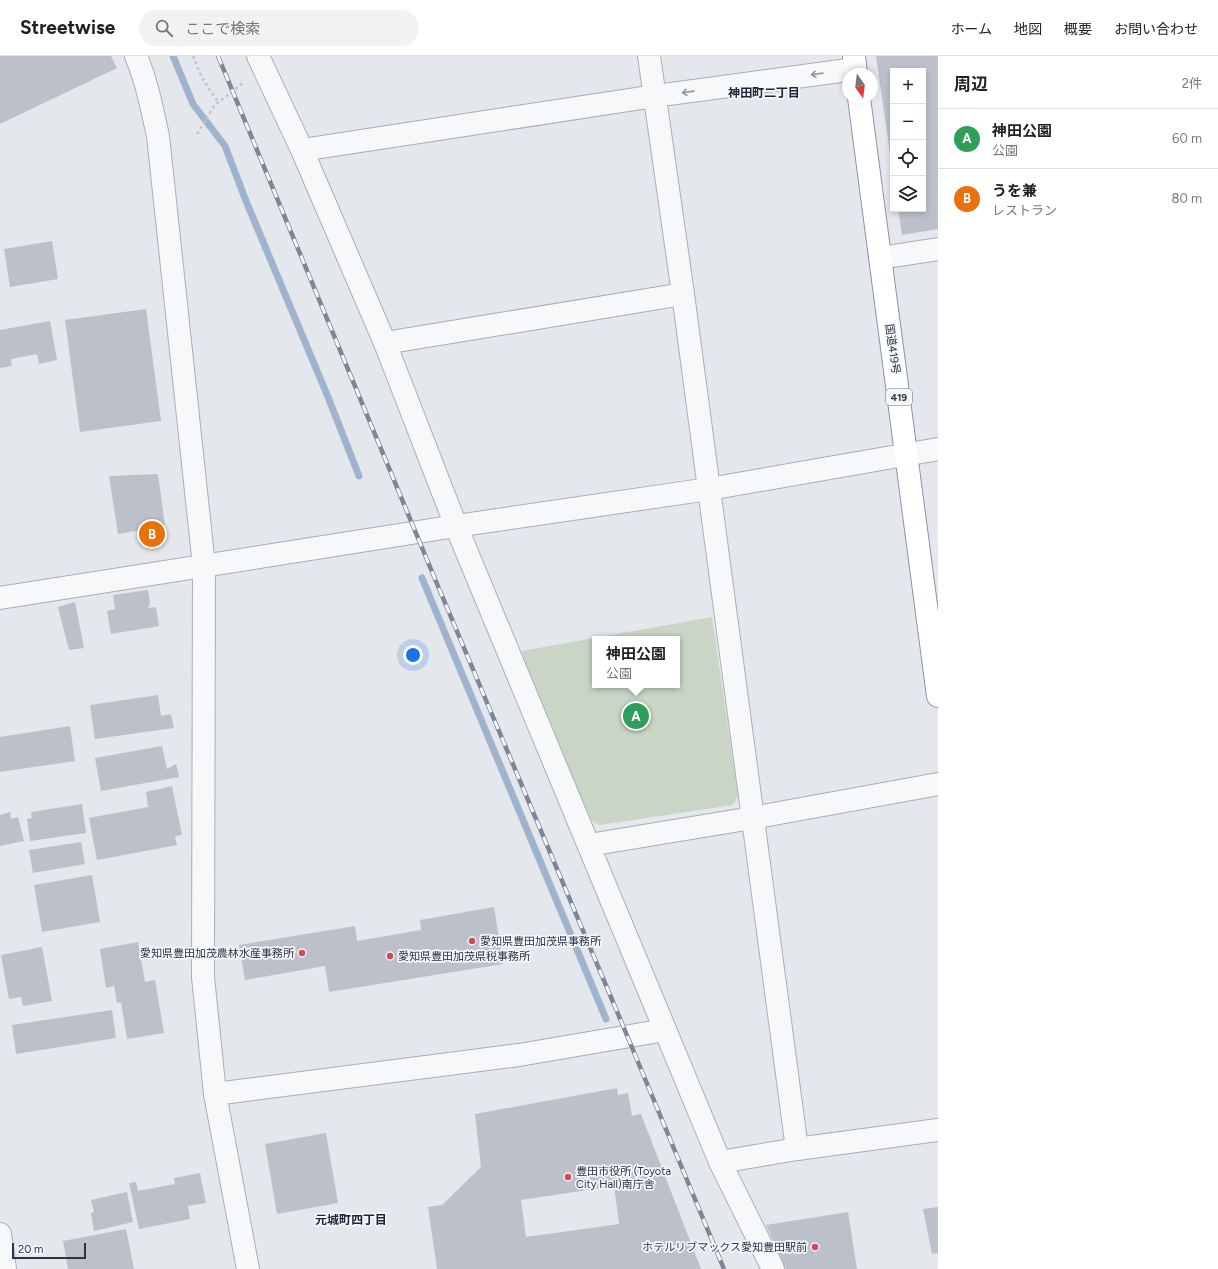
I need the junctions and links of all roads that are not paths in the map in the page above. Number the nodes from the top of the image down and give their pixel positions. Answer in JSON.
{"nodes":[{"id":1,"x":136,"y":56,"type":"edge"},
{"id":2,"x":649,"y":56,"type":"edge"},
{"id":3,"x":260,"y":61,"type":"edge"},
{"id":4,"x":855,"y":66,"type":"edge"},
{"id":5,"x":655,"y":96,"type":"junction"},
{"id":6,"x":860,"y":104,"type":"edge"},
{"id":7,"x":302,"y":150,"type":"junction"},
{"id":8,"x":938,"y":250,"type":"edge"},
{"id":9,"x":880,"y":258,"type":"junction"},
{"id":10,"x":682,"y":294,"type":"junction"},
{"id":11,"x":384,"y":343,"type":"junction"},
{"id":12,"x":938,"y":449,"type":"edge"},
{"id":13,"x":906,"y":454,"type":"junction"},
{"id":14,"x":708,"y":489,"type":"junction"},
{"id":15,"x":456,"y":526,"type":"junction"},
{"id":16,"x":204,"y":566,"type":"junction"},
{"id":17,"x":0,"y":598,"type":"edge"},
{"id":18,"x":938,"y":696,"type":"edge"},
{"id":19,"x":938,"y":784,"type":"edge"},
{"id":20,"x":752,"y":818,"type":"junction"},
{"id":21,"x":589,"y":845,"type":"junction"},
{"id":22,"x":665,"y":1030,"type":"junction"},
{"id":23,"x":215,"y":1094,"type":"junction"},
{"id":24,"x":938,"y":1130,"type":"edge"},
{"id":25,"x":797,"y":1149,"type":"junction"},
{"id":26,"x":720,"y":1162,"type":"junction"},
{"id":27,"x":0,"y":1234,"type":"edge"},
{"id":28,"x":5,"y":1269,"type":"edge"},
{"id":29,"x":248,"y":1269,"type":"edge"},
{"id":30,"x":773,"y":1269,"type":"edge"}],
"edges":[{"from":1,"to":16,"type":"street"},
{"from":2,"to":5,"type":"street"},
{"from":3,"to":7,"type":"street"},
{"from":4,"to":5,"type":"street","one_way":true},
{"from":5,"to":7,"type":"street"},
{"from":5,"to":10,"type":"street"},
{"from":6,"to":9,"type":"highway","name":"国道419号","number":"419"},
{"from":7,"to":11,"type":"street"},
{"from":8,"to":9,"type":"street"},
{"from":9,"to":13,"type":"highway","name":"国道419号","number":"419"},
{"from":10,"to":11,"type":"street"},
{"from":10,"to":14,"type":"street"},
{"from":11,"to":15,"type":"street"},
{"from":12,"to":13,"type":"street"},
{"from":13,"to":14,"type":"street"},
{"from":13,"to":18,"type":"highway","name":"国道419号","number":"419"},
{"from":14,"to":15,"type":"street"},
{"from":14,"to":20,"type":"street"},
{"from":15,"to":16,"type":"street"},
{"from":15,"to":21,"type":"street"},
{"from":16,"to":17,"type":"street"},
{"from":16,"to":23,"type":"street"},
{"from":19,"to":20,"type":"street"},
{"from":20,"to":21,"type":"street"},
{"from":20,"to":25,"type":"street"},
{"from":21,"to":22,"type":"street"},
{"from":22,"to":23,"type":"street"},
{"from":22,"to":26,"type":"street"},
{"from":23,"to":29,"type":"street"},
{"from":24,"to":25,"type":"street"},
{"from":25,"to":26,"type":"street"},
{"from":26,"to":30,"type":"street"},
{"from":27,"to":28,"type":"street"}]}
